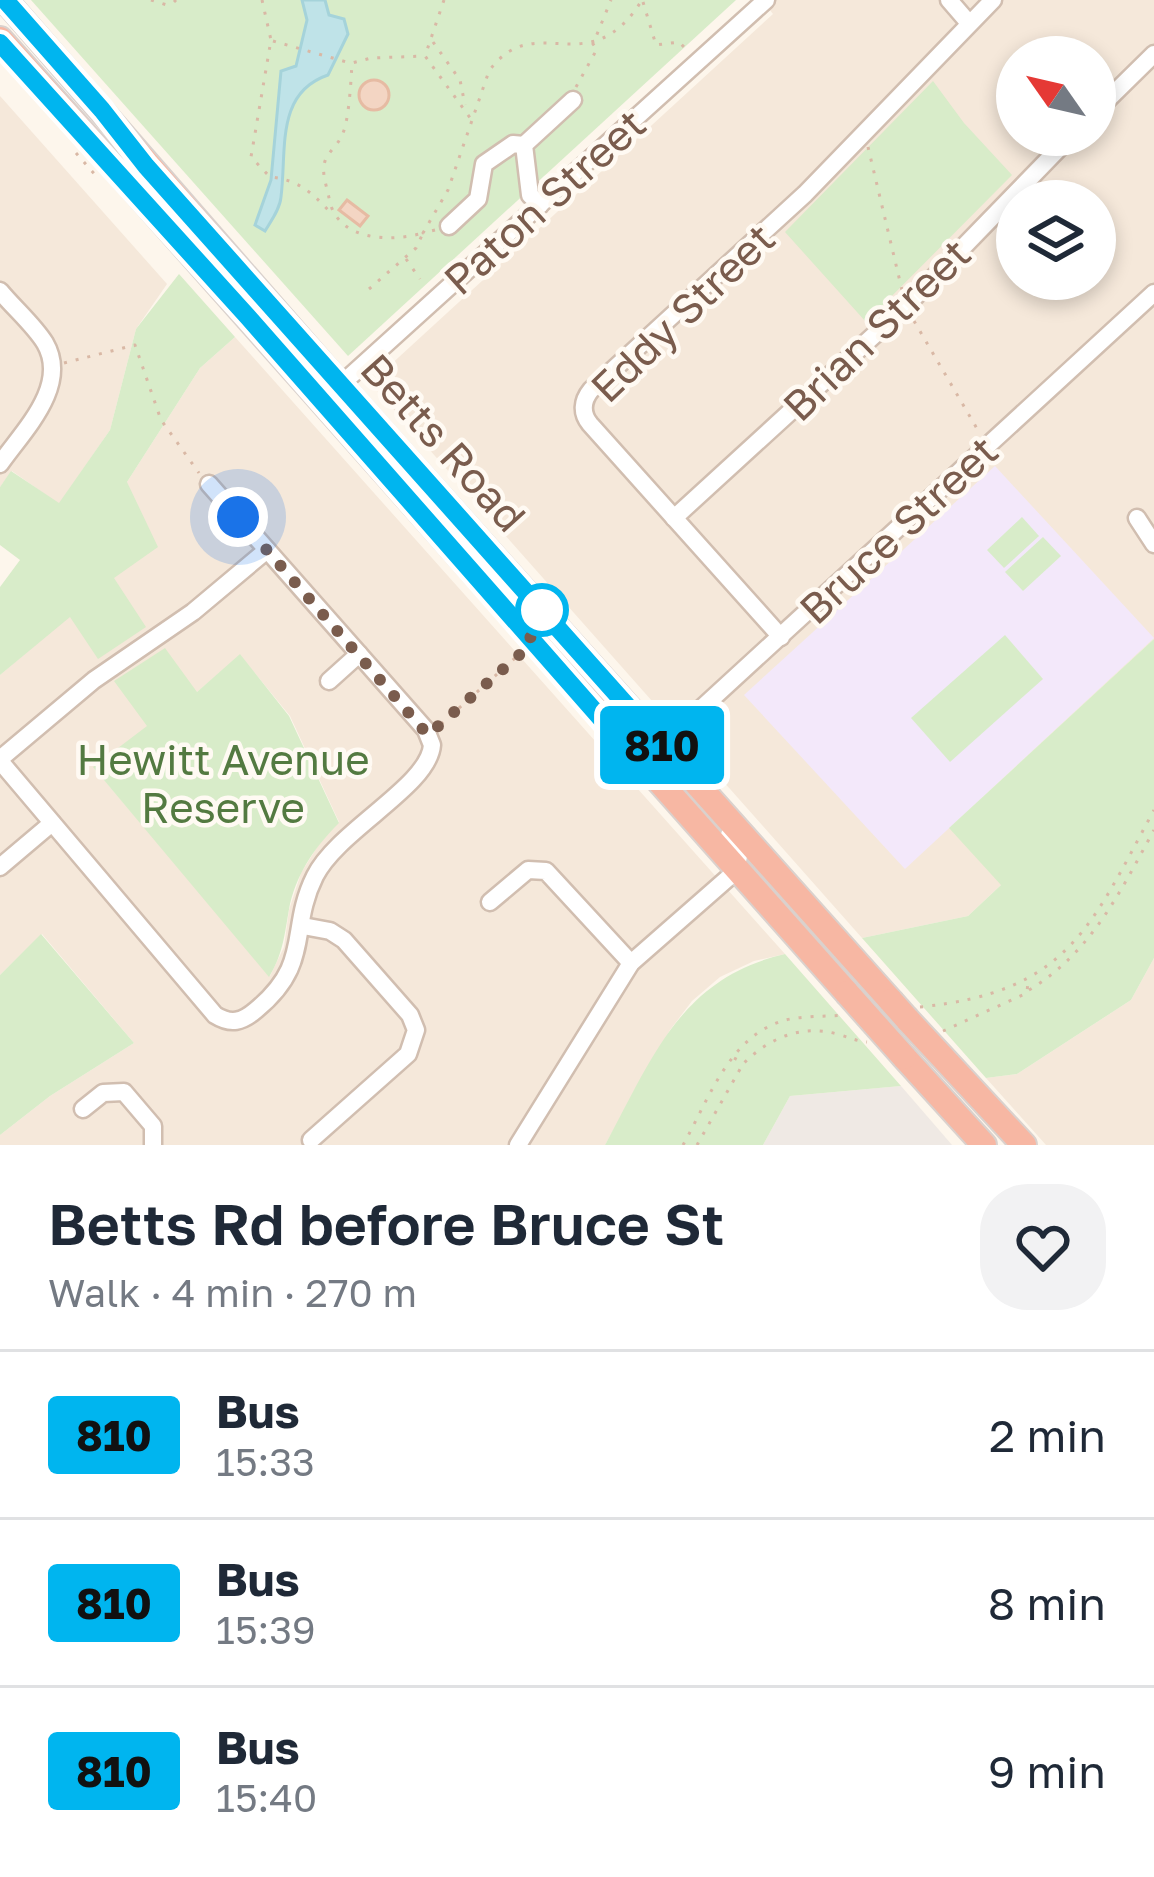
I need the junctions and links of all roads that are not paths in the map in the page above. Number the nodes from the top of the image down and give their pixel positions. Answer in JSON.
{"nodes":[{"id":1,"x":5,"y":0,"type":"edge"},
{"id":2,"x":766,"y":0,"type":"edge"},
{"id":3,"x":949,"y":0,"type":"edge"},
{"id":4,"x":993,"y":0,"type":"edge"},
{"id":5,"x":968,"y":22,"type":"junction"},
{"id":6,"x":2,"y":43,"type":"edge"},
{"id":7,"x":1154,"y":54,"type":"edge"},
{"id":8,"x":1116,"y":91,"type":"edge"},
{"id":9,"x":573,"y":100,"type":"road end"},
{"id":10,"x":524,"y":145,"type":"junction"},
{"id":11,"x":1052,"y":156,"type":"edge"},
{"id":12,"x":539,"y":205,"type":"junction"},
{"id":13,"x":449,"y":226,"type":"road end"},
{"id":14,"x":0,"y":292,"type":"edge"},
{"id":15,"x":1154,"y":293,"type":"edge"},
{"id":16,"x":331,"y":393,"type":"junction"},
{"id":17,"x":0,"y":464,"type":"edge"},
{"id":18,"x":208,"y":484,"type":"road end"},
{"id":19,"x":674,"y":518,"type":"junction"},
{"id":20,"x":1137,"y":518,"type":"dead end"},
{"id":21,"x":1154,"y":544,"type":"edge"},
{"id":22,"x":267,"y":550,"type":"junction"},
{"id":23,"x":781,"y":637,"type":"junction"},
{"id":24,"x":359,"y":654,"type":"junction"},
{"id":25,"x":329,"y":681,"type":"dead end"},
{"id":26,"x":662,"y":745,"type":"junction"},
{"id":27,"x":0,"y":760,"type":"edge"},
{"id":28,"x":641,"y":764,"type":"junction"},
{"id":29,"x":714,"y":803,"type":"junction"},
{"id":30,"x":52,"y":824,"type":"junction"},
{"id":31,"x":0,"y":867,"type":"edge"},
{"id":32,"x":736,"y":871,"type":"junction"},
{"id":33,"x":801,"y":901,"type":"junction"},
{"id":34,"x":490,"y":902,"type":"dead end"},
{"id":35,"x":303,"y":926,"type":"junction"},
{"id":36,"x":631,"y":963,"type":"junction"},
{"id":37,"x":83,"y":1109,"type":"dead end"},
{"id":38,"x":311,"y":1140,"type":"dead end"},
{"id":39,"x":153,"y":1145,"type":"edge"},
{"id":40,"x":518,"y":1145,"type":"edge"},
{"id":41,"x":985,"y":1145,"type":"edge"},
{"id":42,"x":1024,"y":1145,"type":"edge"}],
"edges":[{"from":1,"to":16,"type":"highway","name":"Betts Road"},
{"from":2,"to":12,"type":"street","name":"Paton Street"},
{"from":3,"to":5,"type":"street"},
{"from":4,"to":5,"type":"street","name":"Eddy Street"},
{"from":5,"to":19,"type":"street","name":"Eddy Street"},
{"from":6,"to":16,"type":"highway","name":"Betts Road"},
{"from":7,"to":8,"type":"street"},
{"from":9,"to":10,"type":"street"},
{"from":10,"to":12,"type":"street"},
{"from":10,"to":13,"type":"street"},
{"from":11,"to":19,"type":"street","name":"Brian Street"},
{"from":12,"to":16,"type":"street","name":"Paton Street"},
{"from":14,"to":17,"type":"street"},
{"from":15,"to":23,"type":"street","name":"Bruce Street"},
{"from":16,"to":26,"type":"highway","name":"Betts Road"},
{"from":16,"to":28,"type":"highway","name":"Betts Road"},
{"from":18,"to":22,"type":"street"},
{"from":19,"to":23,"type":"street","name":"Eddy Street"},
{"from":20,"to":21,"type":"street"},
{"from":22,"to":24,"type":"street"},
{"from":22,"to":27,"type":"street"},
{"from":23,"to":26,"type":"street","name":"Bruce Street"},
{"from":24,"to":25,"type":"street"},
{"from":24,"to":35,"type":"street"},
{"from":26,"to":28,"type":"street","name":"Bruce Street"},
{"from":26,"to":29,"type":"highway","name":"Betts Road"},
{"from":27,"to":30,"type":"street"},
{"from":28,"to":32,"type":"highway","name":"Betts Road"},
{"from":29,"to":32,"type":"street"},
{"from":29,"to":33,"type":"highway","name":"Betts Road"},
{"from":30,"to":31,"type":"street"},
{"from":30,"to":35,"type":"street"},
{"from":32,"to":33,"type":"street"},
{"from":32,"to":36,"type":"street"},
{"from":32,"to":41,"type":"highway","name":"Betts Road","bridge":true},
{"from":33,"to":42,"type":"highway","name":"Betts Road"},
{"from":34,"to":36,"type":"street"},
{"from":35,"to":38,"type":"street"},
{"from":36,"to":40,"type":"street"},
{"from":37,"to":39,"type":"street"}]}
